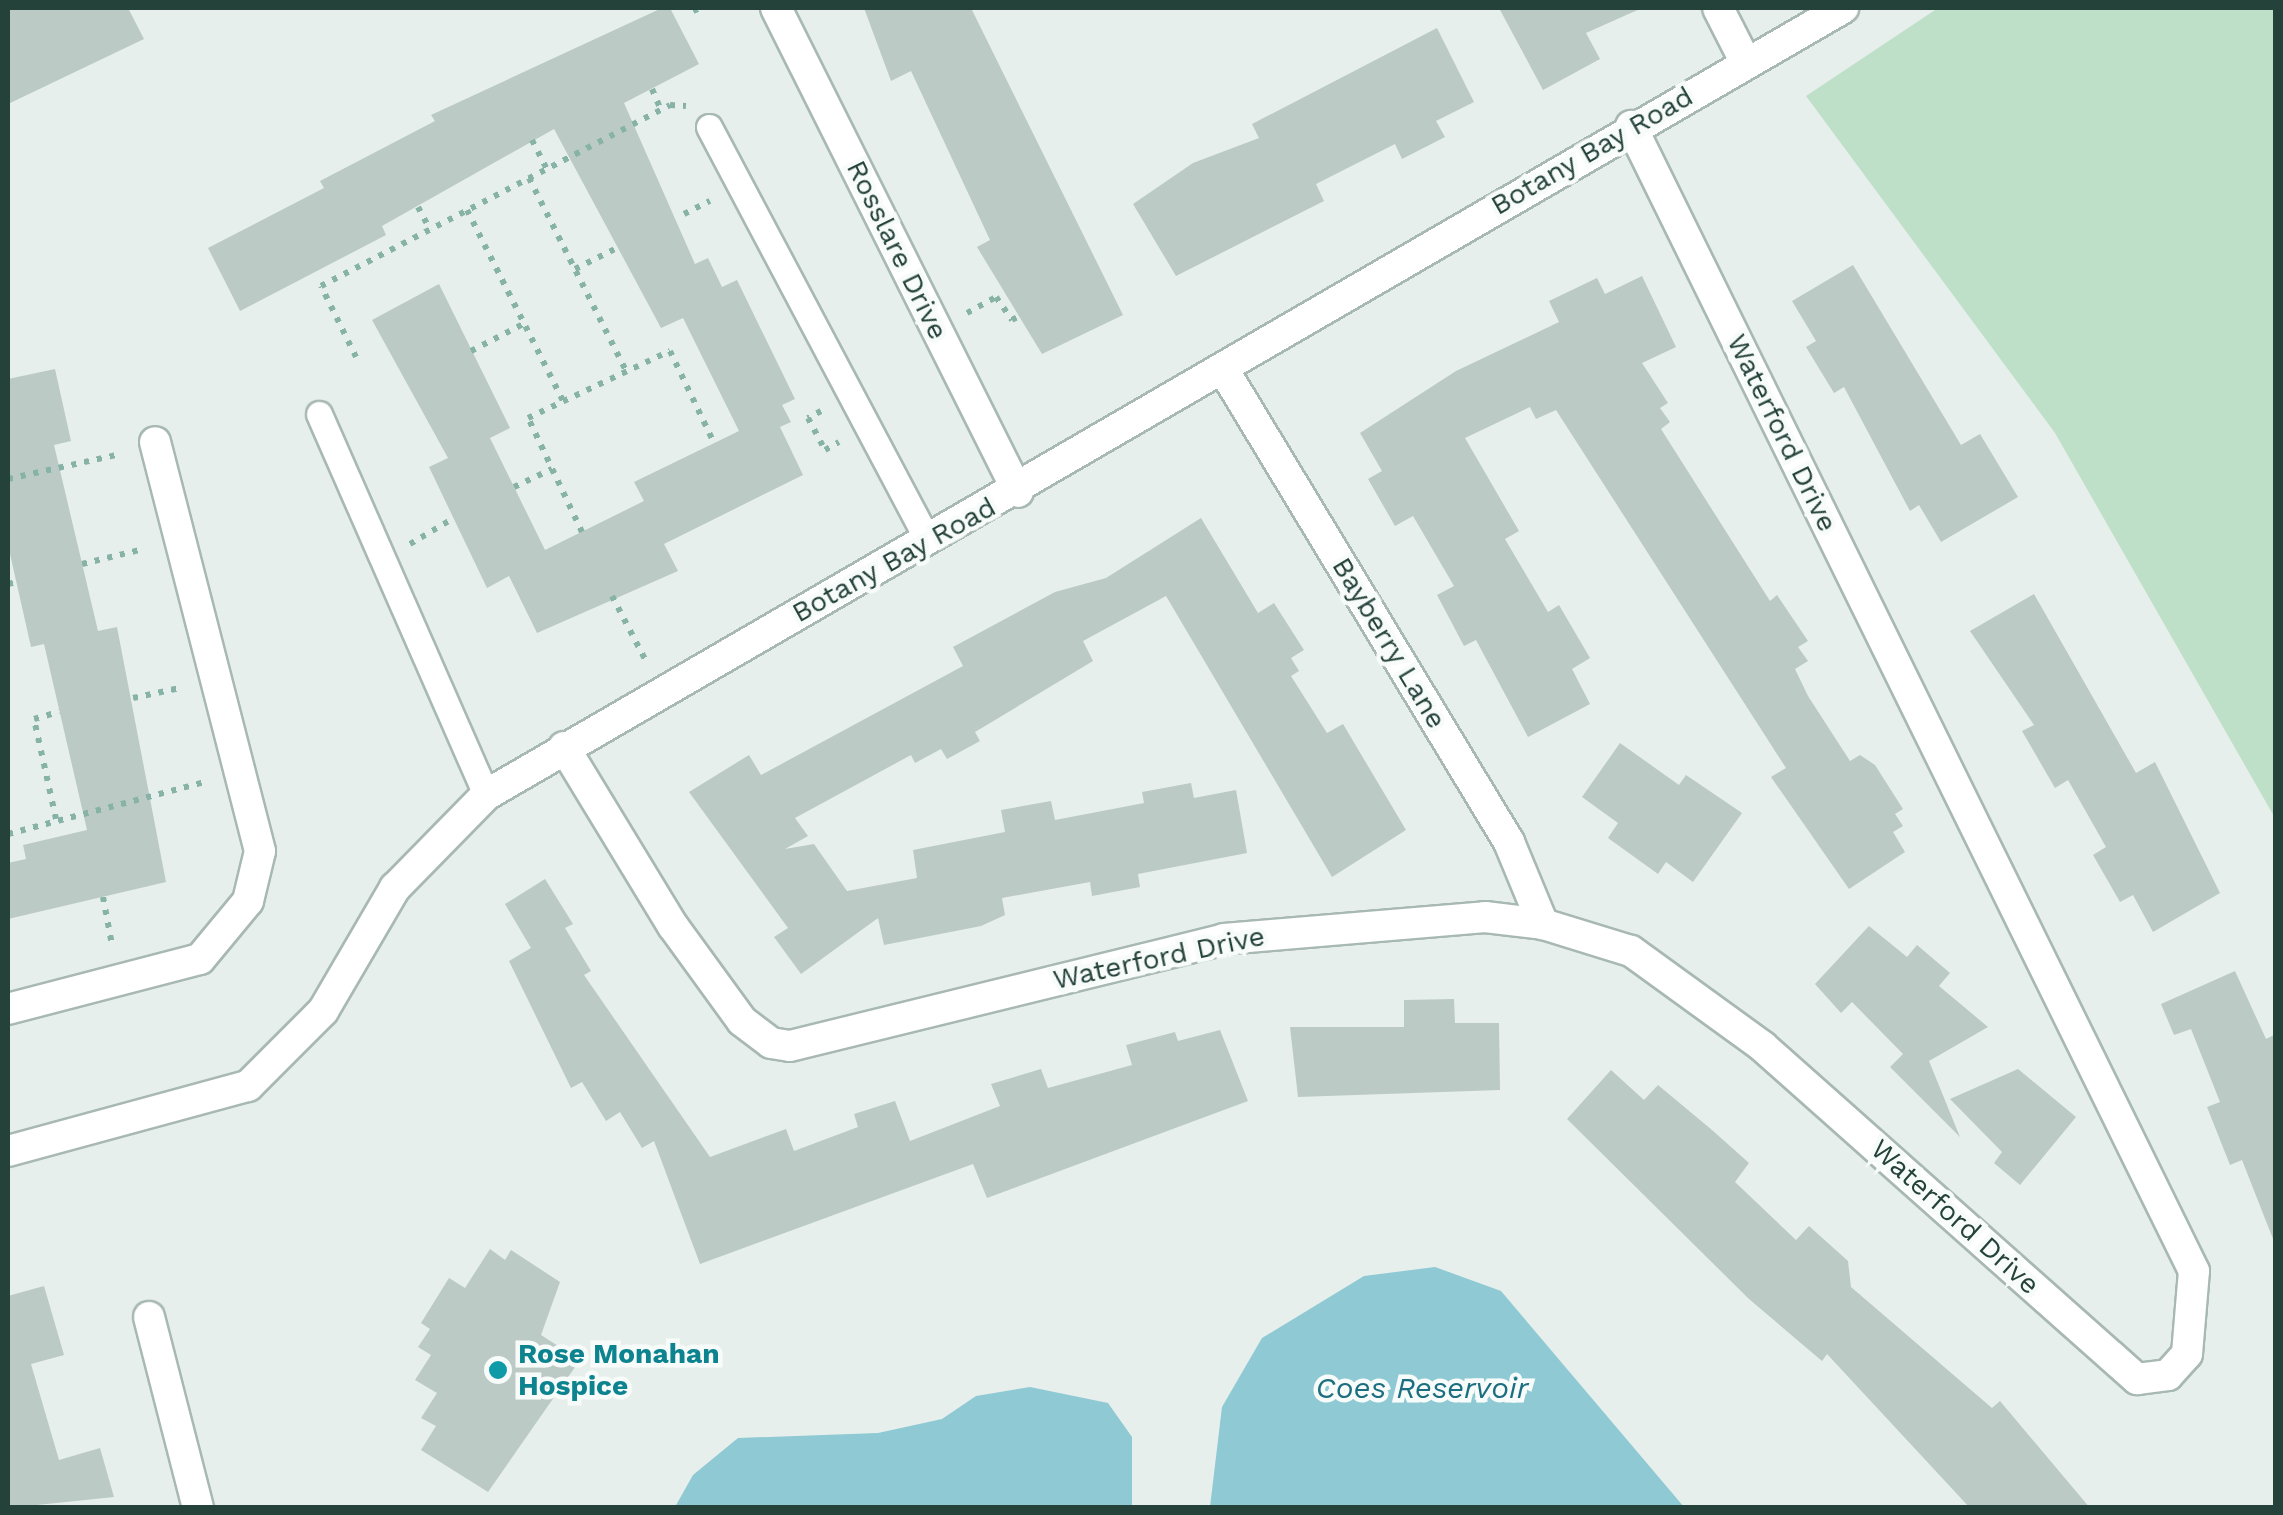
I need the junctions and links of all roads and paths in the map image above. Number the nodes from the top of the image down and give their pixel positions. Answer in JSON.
{"nodes":[{"id":1,"x":776,"y":8,"type":"edge"},
{"id":2,"x":1718,"y":8,"type":"edge"},
{"id":3,"x":1844,"y":8,"type":"edge"},
{"id":4,"x":1746,"y":64,"type":"junction"},
{"id":5,"x":652,"y":89,"type":"dead end"},
{"id":6,"x":661,"y":110,"type":"junction"},
{"id":7,"x":1631,"y":126,"type":"junction"},
{"id":8,"x":710,"y":127,"type":"joint"},
{"id":9,"x":532,"y":140,"type":"dead end"},
{"id":10,"x":547,"y":169,"type":"junction"},
{"id":11,"x":529,"y":178,"type":"junction"},
{"id":12,"x":418,"y":207,"type":"dead end"},
{"id":13,"x":467,"y":210,"type":"junction"},
{"id":14,"x":430,"y":230,"type":"junction"},
{"id":15,"x":621,"y":246,"type":"dead end"},
{"id":16,"x":575,"y":269,"type":"junction"},
{"id":17,"x":1019,"y":316,"type":"dead end"},
{"id":18,"x":960,"y":317,"type":"dead end"},
{"id":19,"x":524,"y":324,"type":"junction"},
{"id":20,"x":471,"y":351,"type":"dead end"},
{"id":21,"x":356,"y":357,"type":"dead end"},
{"id":22,"x":1223,"y":369,"type":"junction"},
{"id":23,"x":626,"y":371,"type":"junction"},
{"id":24,"x":563,"y":402,"type":"junction"},
{"id":25,"x":319,"y":414,"type":"dead end"},
{"id":26,"x":155,"y":442,"type":"joint"},
{"id":27,"x":714,"y":443,"type":"dead end"},
{"id":28,"x":552,"y":469,"type":"junction"},
{"id":29,"x":8,"y":480,"type":"edge"},
{"id":30,"x":514,"y":486,"type":"dead end"},
{"id":31,"x":1018,"y":492,"type":"junction"},
{"id":32,"x":454,"y":518,"type":"dead end"},
{"id":33,"x":444,"y":524,"type":"dead end"},
{"id":34,"x":582,"y":532,"type":"dead end"},
{"id":35,"x":927,"y":539,"type":"junction"},
{"id":36,"x":181,"y":541,"type":"junction"},
{"id":37,"x":82,"y":564,"type":"dead end"},
{"id":38,"x":612,"y":596,"type":"dead end"},
{"id":39,"x":217,"y":680,"type":"junction"},
{"id":40,"x":661,"y":691,"type":"junction"},
{"id":41,"x":132,"y":698,"type":"dead end"},
{"id":42,"x":60,"y":712,"type":"dead end"},
{"id":43,"x":564,"y":747,"type":"junction"},
{"id":44,"x":240,"y":773,"type":"junction"},
{"id":45,"x":486,"y":796,"type":"junction"},
{"id":46,"x":56,"y":819,"type":"junction"},
{"id":47,"x":8,"y":834,"type":"edge"},
{"id":48,"x":103,"y":896,"type":"dead end"},
{"id":49,"x":1543,"y":924,"type":"junction"},
{"id":50,"x":118,"y":980,"type":"junction"},
{"id":51,"x":8,"y":1009,"type":"edge"},
{"id":52,"x":8,"y":1151,"type":"edge"},
{"id":53,"x":149,"y":1317,"type":"dead end"},
{"id":54,"x":198,"y":1508,"type":"edge"}],
"edges":[{"from":1,"to":31,"type":"street","name":"Rosslare Drive"},
{"from":2,"to":4,"type":"street"},
{"from":3,"to":4,"type":"street","name":"Botany Bay Road"},
{"from":4,"to":7,"type":"street","name":"Botany Bay Road"},
{"from":5,"to":6,"type":"path"},
{"from":6,"to":8,"type":"path"},
{"from":6,"to":10,"type":"path"},
{"from":7,"to":22,"type":"street","name":"Botany Bay Road"},
{"from":7,"to":49,"type":"street","name":"Waterford Drive"},
{"from":8,"to":35,"type":"lane"},
{"from":9,"to":10,"type":"path"},
{"from":10,"to":11,"type":"path"},
{"from":11,"to":13,"type":"path"},
{"from":11,"to":16,"type":"path"},
{"from":12,"to":14,"type":"path"},
{"from":13,"to":14,"type":"path"},
{"from":13,"to":19,"type":"path"},
{"from":14,"to":21,"type":"path"},
{"from":15,"to":16,"type":"path"},
{"from":16,"to":23,"type":"path"},
{"from":17,"to":18,"type":"path"},
{"from":19,"to":20,"type":"path"},
{"from":19,"to":24,"type":"path"},
{"from":22,"to":31,"type":"street","name":"Botany Bay Road"},
{"from":22,"to":49,"type":"street","name":"Bayberry Lane"},
{"from":23,"to":24,"type":"path"},
{"from":23,"to":27,"type":"path"},
{"from":24,"to":28,"type":"path"},
{"from":25,"to":45,"type":"lane"},
{"from":26,"to":29,"type":"path"},
{"from":26,"to":36,"type":"street"},
{"from":28,"to":30,"type":"path"},
{"from":28,"to":34,"type":"path"},
{"from":31,"to":35,"type":"street","name":"Botany Bay Road"},
{"from":32,"to":33,"type":"path"},
{"from":35,"to":40,"type":"street","name":"Botany Bay Road"},
{"from":36,"to":37,"type":"path"},
{"from":36,"to":39,"type":"street"},
{"from":38,"to":40,"type":"path"},
{"from":39,"to":41,"type":"path"},
{"from":39,"to":44,"type":"street"},
{"from":40,"to":43,"type":"street","name":"Botany Bay Road"},
{"from":42,"to":46,"type":"path"},
{"from":43,"to":45,"type":"street","name":"Botany Bay Road"},
{"from":43,"to":49,"type":"street","name":"Waterford Drive"},
{"from":44,"to":46,"type":"path"},
{"from":44,"to":50,"type":"street"},
{"from":45,"to":52,"type":"street","name":"Botany Bay Road"},
{"from":46,"to":47,"type":"path"},
{"from":48,"to":50,"type":"path"},
{"from":50,"to":51,"type":"street"},
{"from":53,"to":54,"type":"street"}]}
